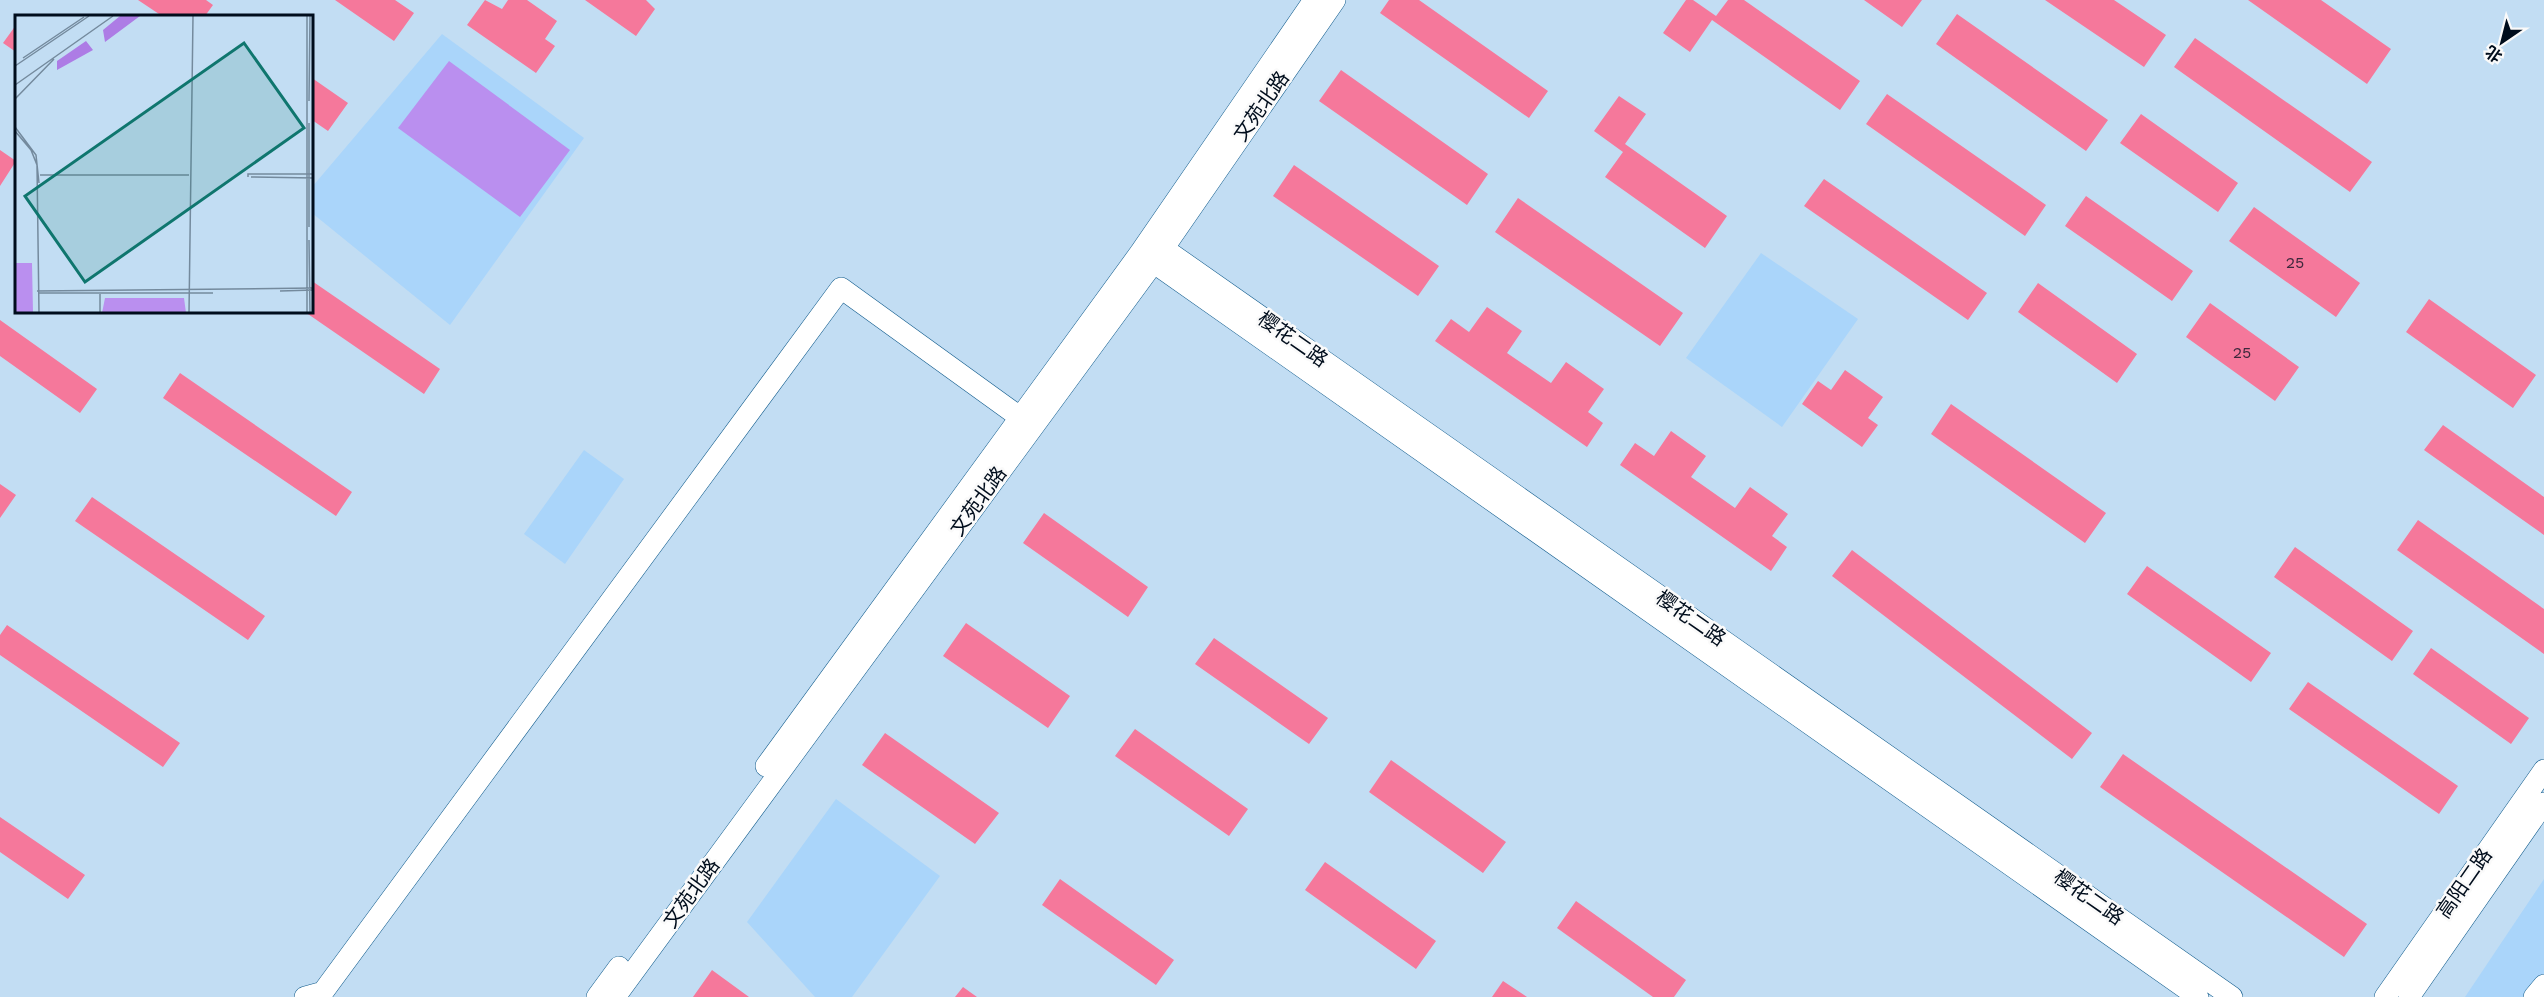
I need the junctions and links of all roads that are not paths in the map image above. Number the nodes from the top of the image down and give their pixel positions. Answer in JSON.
{"nodes":[{"id":1,"x":1314,"y":0,"type":"edge"},
{"id":2,"x":1335,"y":0,"type":"edge"},
{"id":3,"x":1152,"y":250,"type":"junction"},
{"id":4,"x":1021,"y":417,"type":"junction"},
{"id":5,"x":2544,"y":770,"type":"edge"},
{"id":6,"x":2544,"y":803,"type":"edge"},
{"id":7,"x":2544,"y":985,"type":"edge"},
{"id":8,"x":305,"y":997,"type":"edge"},
{"id":9,"x":597,"y":997,"type":"edge"},
{"id":10,"x":615,"y":997,"type":"edge"},
{"id":11,"x":2198,"y":997,"type":"edge"},
{"id":12,"x":2232,"y":997,"type":"edge"},
{"id":13,"x":2385,"y":997,"type":"edge"},
{"id":14,"x":2409,"y":997,"type":"edge"},
{"id":15,"x":2534,"y":997,"type":"edge"}],
"edges":[{"from":1,"to":3,"type":"street","name":"文苑北路"},
{"from":2,"to":3,"type":"street","name":"文苑北路"},
{"from":3,"to":4,"type":"street","name":"文苑北路"},
{"from":3,"to":10,"type":"street","name":"文苑北路"},
{"from":3,"to":11,"type":"street","name":"樱花二路"},
{"from":3,"to":12,"type":"street","name":"樱花二路"},
{"from":4,"to":8,"type":"street"},
{"from":4,"to":9,"type":"street","name":"文苑北路"},
{"from":5,"to":13,"type":"street","name":"高阳二路"},
{"from":6,"to":14,"type":"street","name":"高阳二路"},
{"from":7,"to":15,"type":"street"}]}
